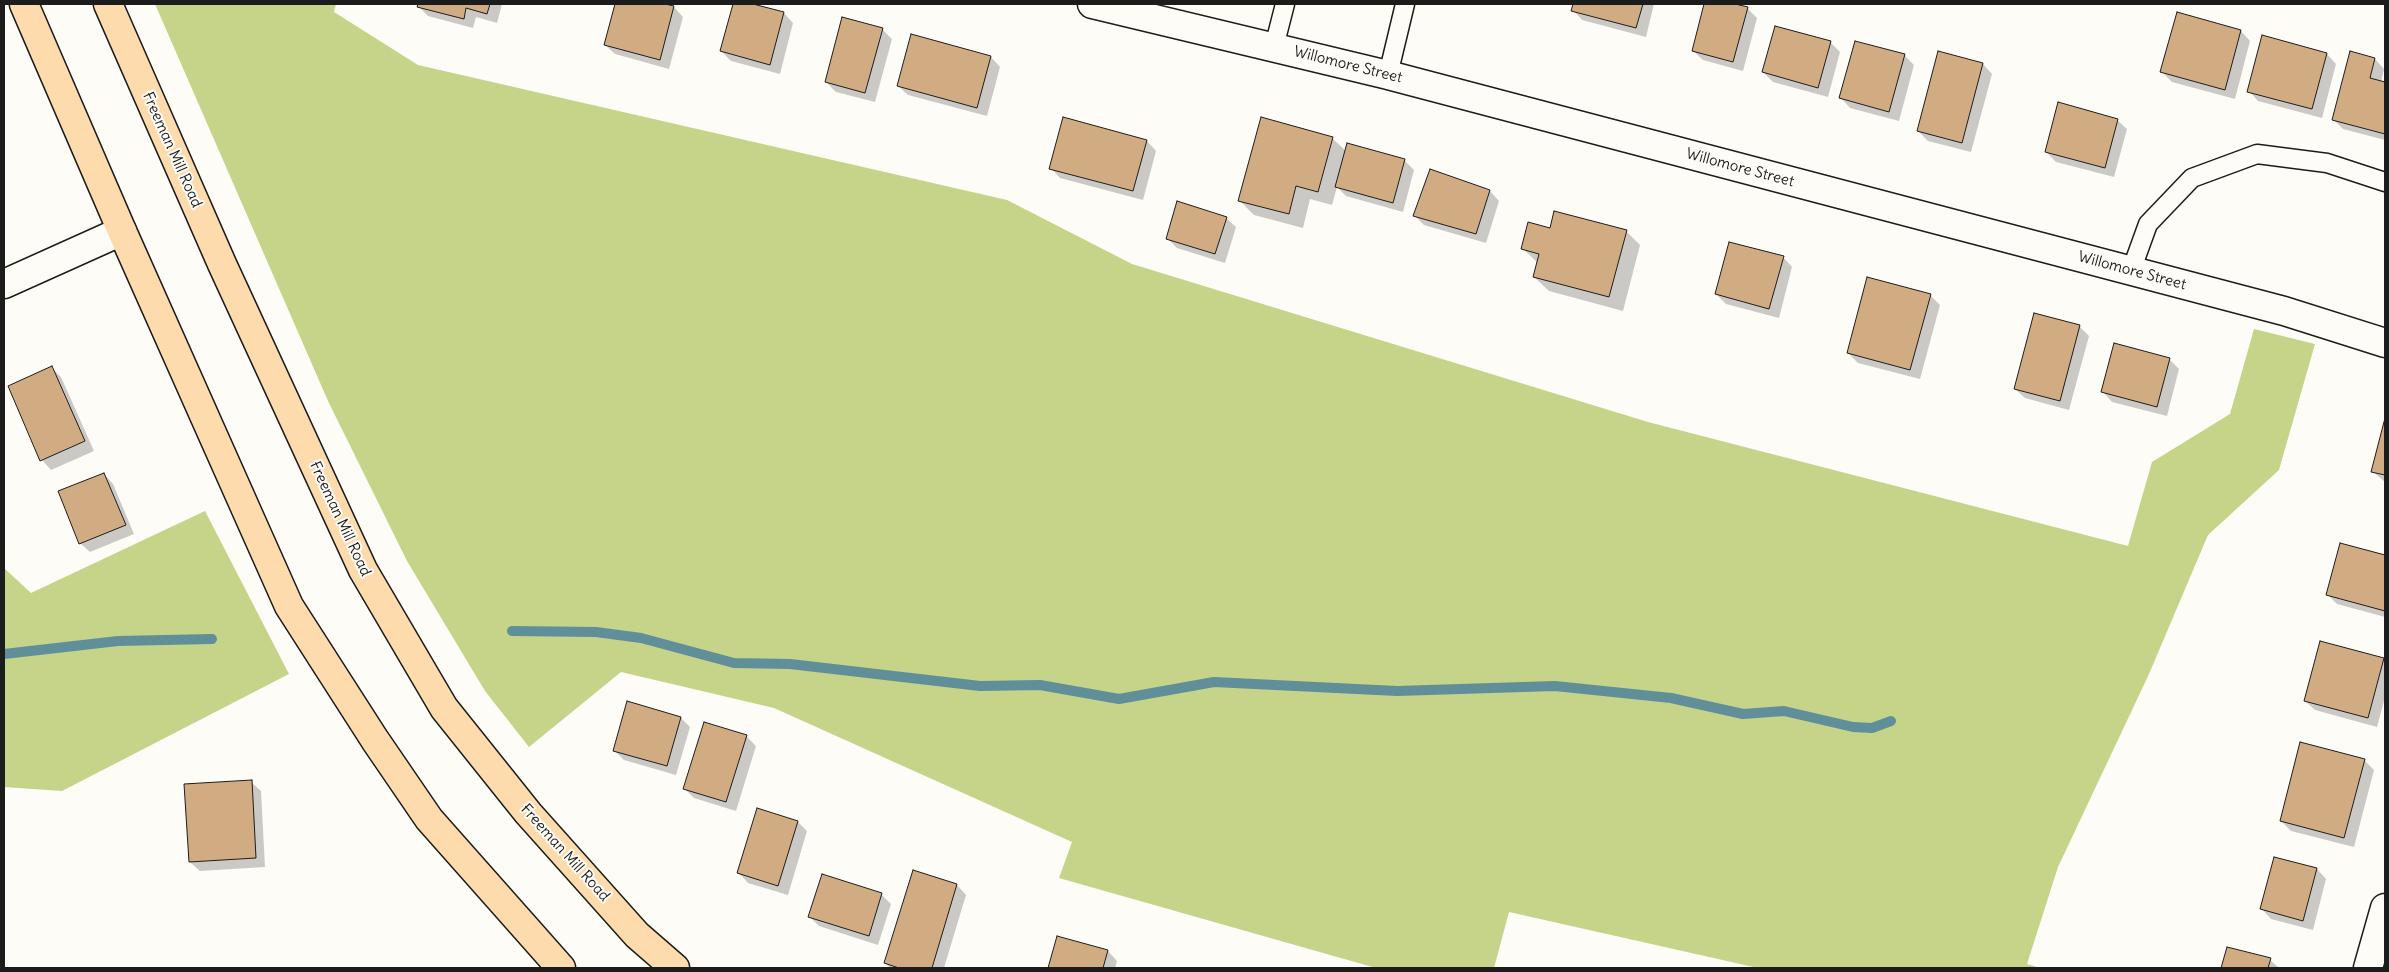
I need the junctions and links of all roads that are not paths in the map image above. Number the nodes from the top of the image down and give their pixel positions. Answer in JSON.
{"nodes":[{"id":1,"x":24,"y":4,"type":"edge"},
{"id":2,"x":108,"y":4,"type":"edge"},
{"id":3,"x":1092,"y":4,"type":"edge"},
{"id":4,"x":1285,"y":4,"type":"edge"},
{"id":5,"x":1405,"y":4,"type":"edge"},
{"id":6,"x":1274,"y":47,"type":"junction"},
{"id":7,"x":1388,"y":75,"type":"junction"},
{"id":8,"x":2385,"y":182,"type":"edge"},
{"id":9,"x":122,"y":231,"type":"junction"},
{"id":10,"x":2131,"y":271,"type":"junction"},
{"id":11,"x":4,"y":284,"type":"edge"},
{"id":12,"x":2385,"y":343,"type":"edge"},
{"id":13,"x":2385,"y":908,"type":"edge"},
{"id":14,"x":2376,"y":953,"type":"edge"},
{"id":15,"x":561,"y":968,"type":"edge"},
{"id":16,"x":675,"y":968,"type":"edge"}],
"edges":[{"from":1,"to":9,"type":"main road"},
{"from":2,"to":16,"type":"main road","name":"Freeman Mill Road"},
{"from":3,"to":6,"type":"street","name":"Willomore Street"},
{"from":4,"to":6,"type":"lane"},
{"from":5,"to":7,"type":"lane"},
{"from":6,"to":7,"type":"street","name":"Willomore Street"},
{"from":7,"to":10,"type":"street","name":"Willomore Street"},
{"from":8,"to":10,"type":"lane"},
{"from":9,"to":11,"type":"street"},
{"from":9,"to":15,"type":"main road"},
{"from":10,"to":12,"type":"street","name":"Willomore Street"},
{"from":13,"to":14,"type":"street"}]}
